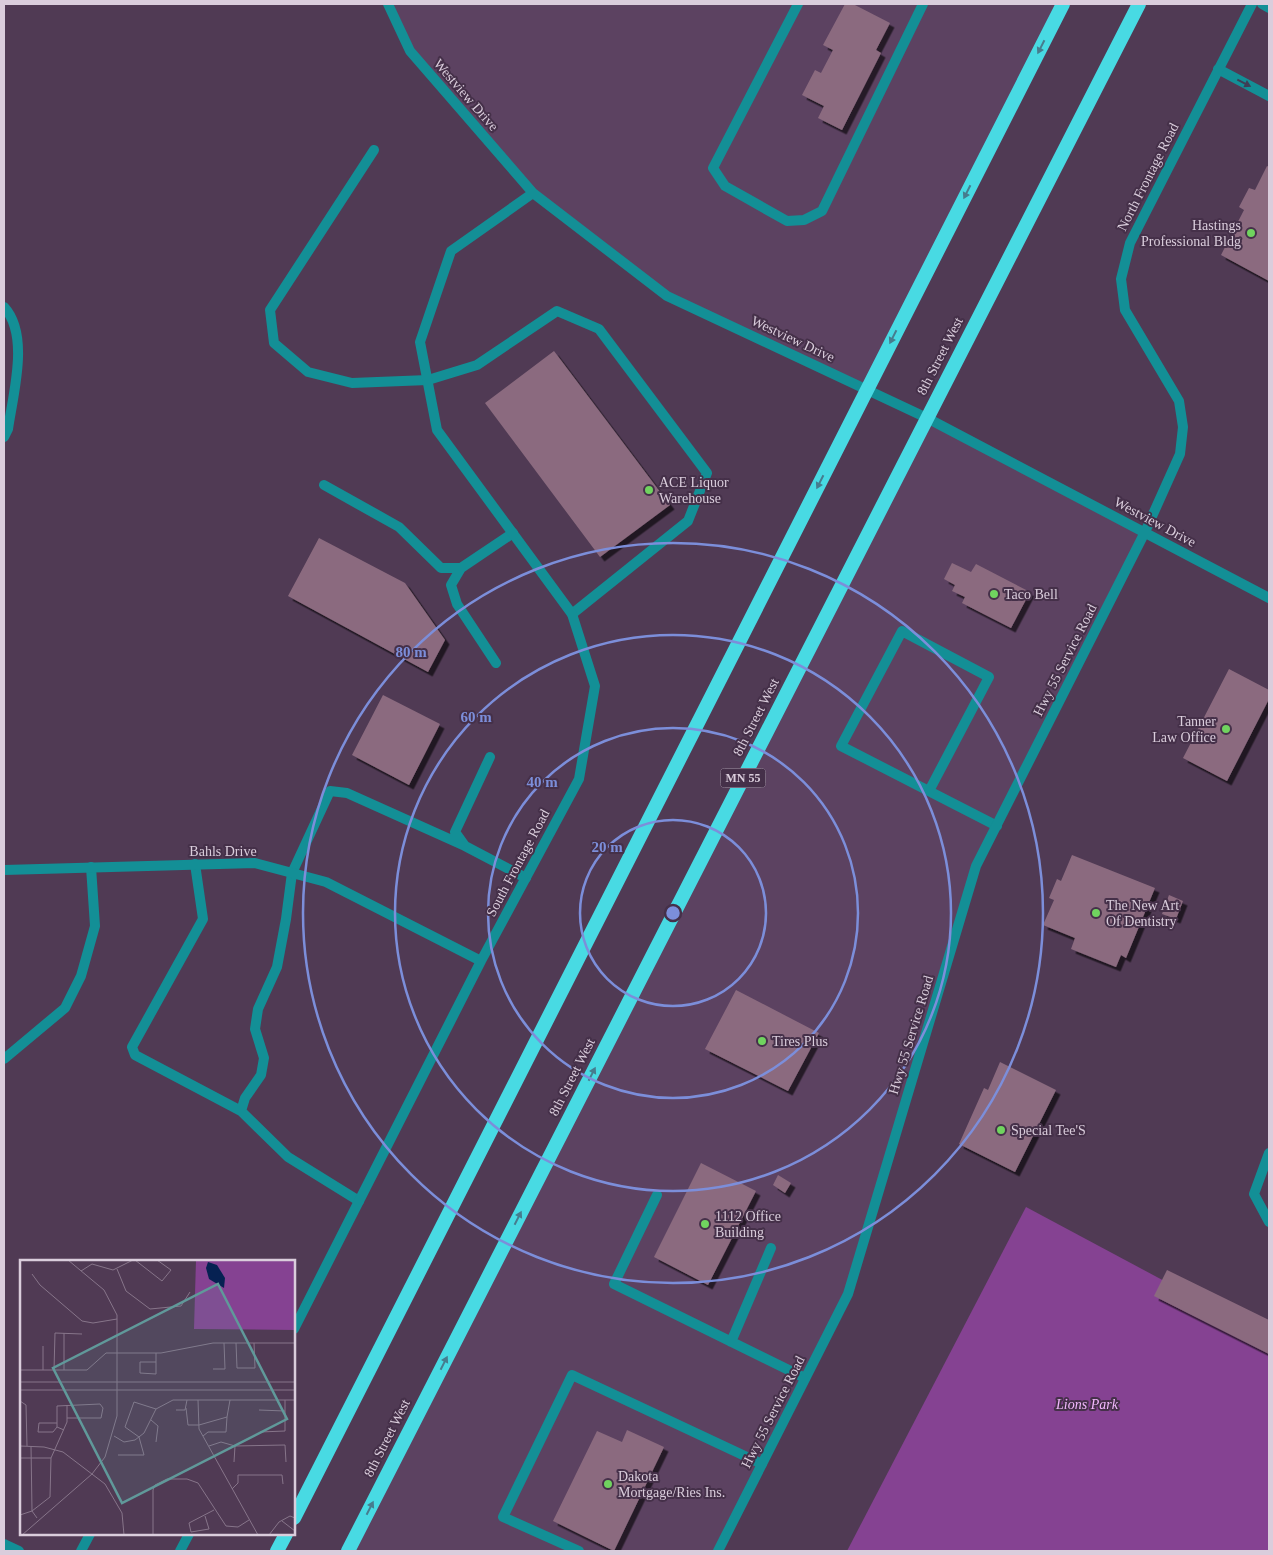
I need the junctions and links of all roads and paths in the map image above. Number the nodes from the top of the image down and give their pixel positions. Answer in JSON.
{"nodes":[{"id":1,"x":388,"y":4,"type":"edge"},
{"id":2,"x":798,"y":4,"type":"edge"},
{"id":3,"x":924,"y":4,"type":"edge"},
{"id":4,"x":1063,"y":4,"type":"edge"},
{"id":5,"x":1139,"y":4,"type":"edge"},
{"id":6,"x":1252,"y":4,"type":"edge"},
{"id":7,"x":1262,"y":4,"type":"edge"},
{"id":8,"x":1269,"y":8,"type":"edge"},
{"id":9,"x":1218,"y":70,"type":"junction"},
{"id":10,"x":1269,"y":96,"type":"edge"},
{"id":11,"x":374,"y":150,"type":"dead end"},
{"id":12,"x":533,"y":193,"type":"junction"},
{"id":13,"x":4,"y":306,"type":"edge"},
{"id":14,"x":428,"y":380,"type":"junction"},
{"id":15,"x":867,"y":388,"type":"junction"},
{"id":16,"x":927,"y":418,"type":"junction"},
{"id":17,"x":4,"y":437,"type":"edge"},
{"id":18,"x":324,"y":485,"type":"dead end"},
{"id":19,"x":1145,"y":532,"type":"junction"},
{"id":20,"x":513,"y":533,"type":"junction"},
{"id":21,"x":461,"y":568,"type":"junction"},
{"id":22,"x":1269,"y":598,"type":"edge"},
{"id":23,"x":572,"y":614,"type":"junction"},
{"id":24,"x":496,"y":663,"type":"dead end"},
{"id":25,"x":490,"y":757,"type":"dead end"},
{"id":26,"x":929,"y":791,"type":"junction"},
{"id":27,"x":997,"y":826,"type":"junction"},
{"id":28,"x":465,"y":846,"type":"junction"},
{"id":29,"x":195,"y":864,"type":"junction"},
{"id":30,"x":91,"y":867,"type":"junction"},
{"id":31,"x":4,"y":870,"type":"edge"},
{"id":32,"x":292,"y":873,"type":"junction"},
{"id":33,"x":526,"y":878,"type":"junction"},
{"id":34,"x":481,"y":960,"type":"junction"},
{"id":35,"x":4,"y":1059,"type":"edge"},
{"id":36,"x":241,"y":1111,"type":"junction"},
{"id":37,"x":1269,"y":1153,"type":"edge"},
{"id":38,"x":657,"y":1196,"type":"dead end"},
{"id":39,"x":359,"y":1201,"type":"junction"},
{"id":40,"x":1269,"y":1222,"type":"edge"},
{"id":41,"x":771,"y":1248,"type":"dead end"},
{"id":42,"x":295,"y":1327,"type":"edge"},
{"id":43,"x":730,"y":1342,"type":"junction"},
{"id":44,"x":806,"y":1378,"type":"junction"},
{"id":45,"x":762,"y":1464,"type":"junction"},
{"id":46,"x":295,"y":1516,"type":"edge"},
{"id":47,"x":89,"y":1535,"type":"edge"},
{"id":48,"x":188,"y":1535,"type":"edge"},
{"id":49,"x":285,"y":1535,"type":"edge"},
{"id":50,"x":4,"y":1544,"type":"edge"},
{"id":51,"x":19,"y":1551,"type":"edge"},
{"id":52,"x":81,"y":1551,"type":"edge"},
{"id":53,"x":180,"y":1551,"type":"edge"},
{"id":54,"x":277,"y":1551,"type":"edge"},
{"id":55,"x":348,"y":1551,"type":"edge"},
{"id":56,"x":579,"y":1551,"type":"edge"},
{"id":57,"x":718,"y":1551,"type":"edge"}],
"edges":[{"from":1,"to":12,"type":"street","name":"Westview Drive"},
{"from":2,"to":3,"type":"street"},
{"from":4,"to":15,"type":"highway","one_way":true},
{"from":5,"to":16,"type":"highway","name":"8th Street West","number":"MN 55"},
{"from":6,"to":9,"type":"street","name":"North Frontage Road"},
{"from":7,"to":8,"type":"street"},
{"from":9,"to":10,"type":"street","one_way":true},
{"from":9,"to":19,"type":"street","name":"North Frontage Road"},
{"from":11,"to":14,"type":"street"},
{"from":12,"to":14,"type":"street","name":"South Frontage Road"},
{"from":12,"to":15,"type":"street","name":"Westview Drive"},
{"from":13,"to":17,"type":"street"},
{"from":14,"to":20,"type":"street","name":"South Frontage Road"},
{"from":14,"to":23,"type":"street"},
{"from":15,"to":16,"type":"street","name":"Westview Drive"},
{"from":15,"to":46,"type":"highway","one_way":true},
{"from":16,"to":19,"type":"street","name":"Westview Drive"},
{"from":55,"to":16,"type":"highway","name":"8th Street West","number":"MN 55","one_way":true},
{"from":18,"to":21,"type":"street"},
{"from":19,"to":22,"type":"street","name":"Westview Drive"},
{"from":19,"to":27,"type":"street","name":"Hwy 55 Service Road"},
{"from":20,"to":21,"type":"street"},
{"from":20,"to":23,"type":"street","name":"South Frontage Road"},
{"from":21,"to":24,"type":"street"},
{"from":23,"to":33,"type":"street","name":"South Frontage Road"},
{"from":25,"to":28,"type":"street"},
{"from":26,"to":26,"type":"street"},
{"from":26,"to":27,"type":"street"},
{"from":27,"to":44,"type":"street","name":"Hwy 55 Service Road"},
{"from":28,"to":32,"type":"street"},
{"from":28,"to":33,"type":"street"},
{"from":29,"to":30,"type":"street","name":"Bahls Drive"},
{"from":29,"to":32,"type":"street","name":"Bahls Drive"},
{"from":29,"to":36,"type":"street"},
{"from":30,"to":31,"type":"street","name":"Bahls Drive"},
{"from":30,"to":35,"type":"street"},
{"from":32,"to":34,"type":"street","name":"Bahls Drive"},
{"from":32,"to":36,"type":"street"},
{"from":33,"to":34,"type":"street","name":"South Frontage Road"},
{"from":34,"to":39,"type":"street","name":"South Frontage Road"},
{"from":36,"to":39,"type":"street"},
{"from":37,"to":40,"type":"street"},
{"from":38,"to":43,"type":"street"},
{"from":39,"to":42,"type":"street","name":"South Frontage Road"},
{"from":41,"to":43,"type":"street"},
{"from":43,"to":44,"type":"street"},
{"from":44,"to":45,"type":"street","name":"Hwy 55 Service Road"},
{"from":45,"to":56,"type":"street"},
{"from":45,"to":57,"type":"street","name":"Hwy 55 Service Road"},
{"from":47,"to":52,"type":"street"},
{"from":48,"to":53,"type":"street"},
{"from":49,"to":54,"type":"highway"},
{"from":50,"to":51,"type":"street"}]}
